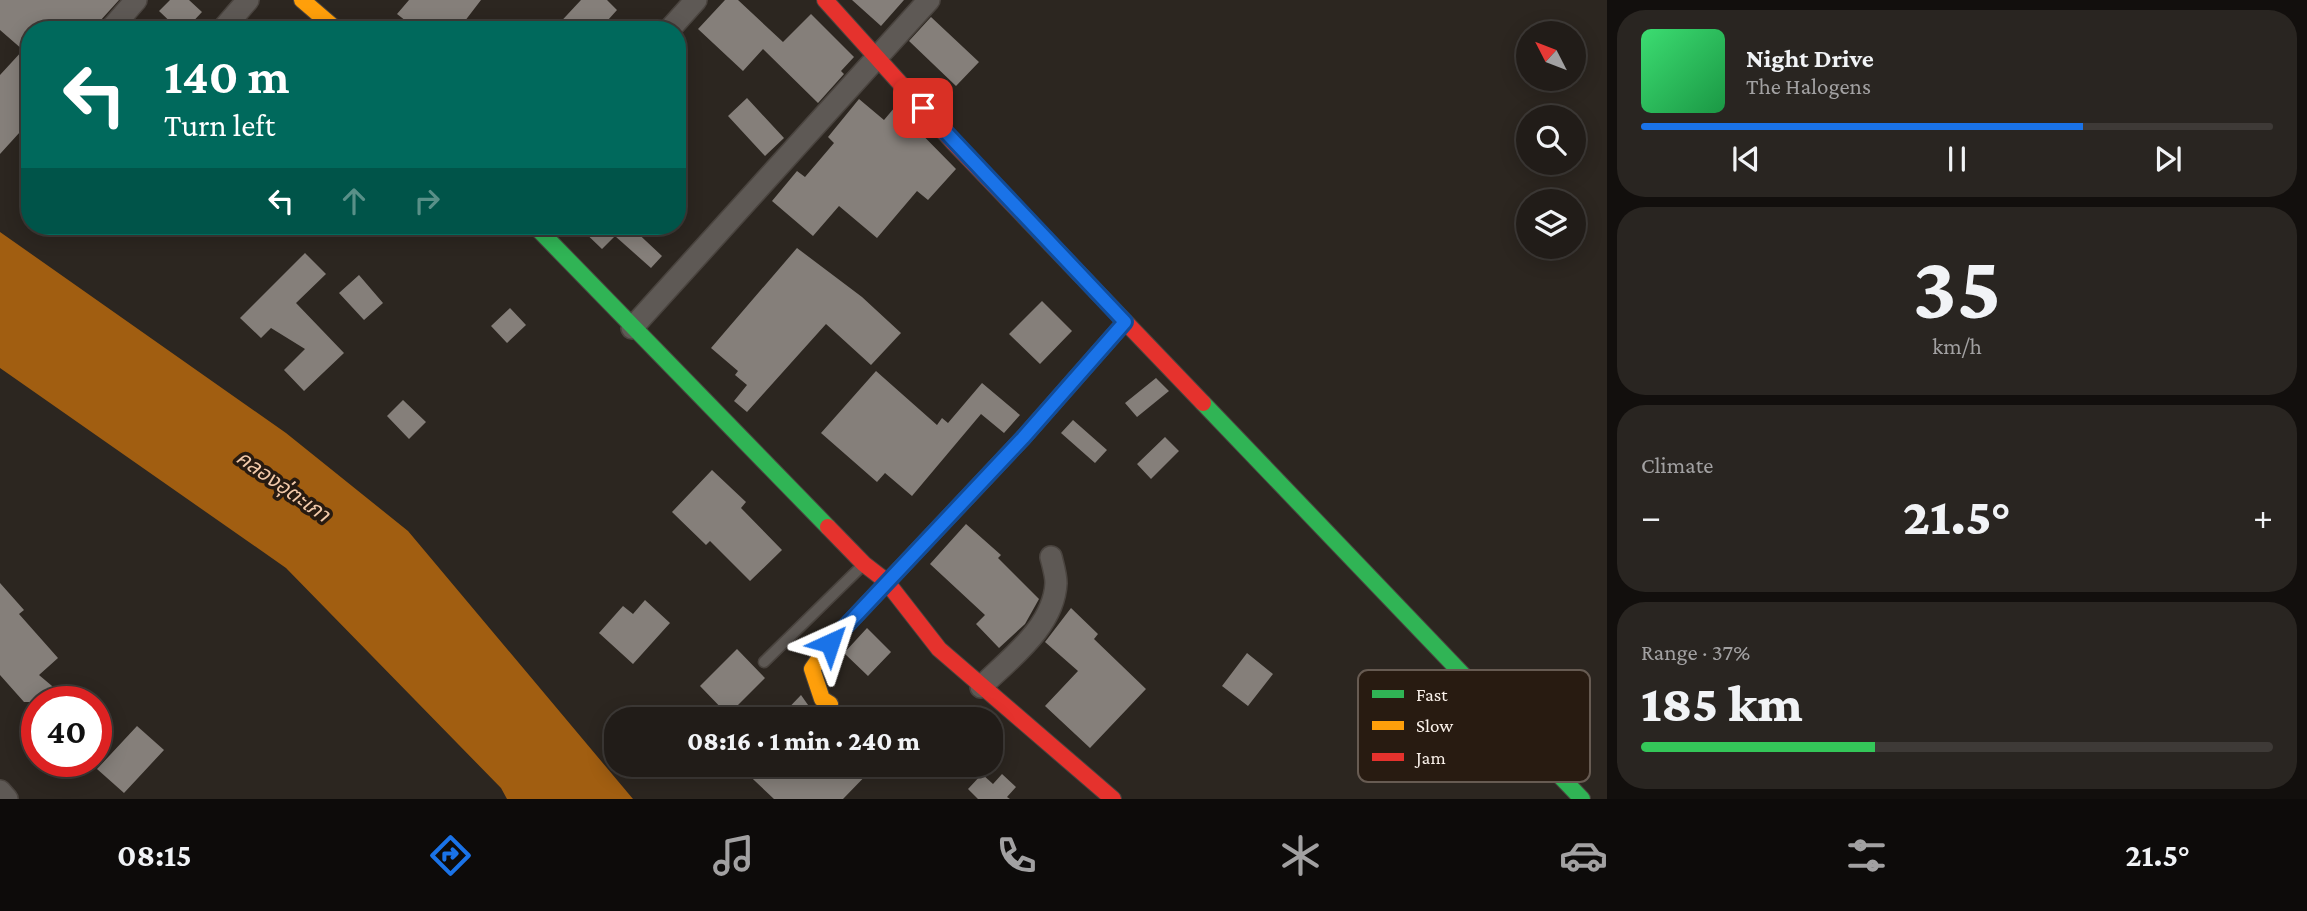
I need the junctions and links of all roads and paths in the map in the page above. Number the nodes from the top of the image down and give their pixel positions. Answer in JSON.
{"nodes":[{"id":1,"x":136,"y":0,"type":"edge"},
{"id":2,"x":248,"y":0,"type":"edge"},
{"id":3,"x":302,"y":0,"type":"edge"},
{"id":4,"x":696,"y":0,"type":"edge"},
{"id":5,"x":825,"y":0,"type":"edge"},
{"id":6,"x":929,"y":0,"type":"edge"},
{"id":7,"x":118,"y":21,"type":"edge"},
{"id":8,"x":230,"y":21,"type":"edge"},
{"id":9,"x":326,"y":21,"type":"edge"},
{"id":10,"x":677,"y":21,"type":"edge"},
{"id":11,"x":878,"y":58,"type":"junction"},
{"id":12,"x":544,"y":235,"type":"edge"},
{"id":13,"x":1125,"y":322,"type":"junction"},
{"id":14,"x":632,"y":328,"type":"junction"},
{"id":15,"x":1051,"y":556,"type":"dead end"},
{"id":16,"x":864,"y":564,"type":"junction"},
{"id":17,"x":886,"y":581,"type":"junction"},
{"id":18,"x":764,"y":662,"type":"dead end"},
{"id":19,"x":1458,"y":670,"type":"edge"},
{"id":20,"x":981,"y":687,"type":"junction"},
{"id":21,"x":830,"y":704,"type":"dead end"},
{"id":22,"x":1566,"y":782,"type":"edge"},
{"id":23,"x":0,"y":790,"type":"edge"},
{"id":24,"x":7,"y":799,"type":"edge"},
{"id":25,"x":1114,"y":799,"type":"edge"},
{"id":26,"x":1582,"y":799,"type":"edge"}],
"edges":[{"from":1,"to":7,"type":"street"},
{"from":2,"to":8,"type":"street"},
{"from":3,"to":9,"type":"street"},
{"from":4,"to":10,"type":"street"},
{"from":5,"to":11,"type":"street"},
{"from":6,"to":11,"type":"street"},
{"from":11,"to":13,"type":"street"},
{"from":11,"to":14,"type":"street"},
{"from":12,"to":14,"type":"street"},
{"from":13,"to":17,"type":"street"},
{"from":13,"to":19,"type":"street"},
{"from":14,"to":16,"type":"street"},
{"from":15,"to":20,"type":"street"},
{"from":16,"to":17,"type":"street"},
{"from":16,"to":18,"type":"lane"},
{"from":17,"to":20,"type":"street"},
{"from":17,"to":21,"type":"street"},
{"from":20,"to":25,"type":"street"},
{"from":22,"to":26,"type":"street"},
{"from":23,"to":24,"type":"street"}]}
